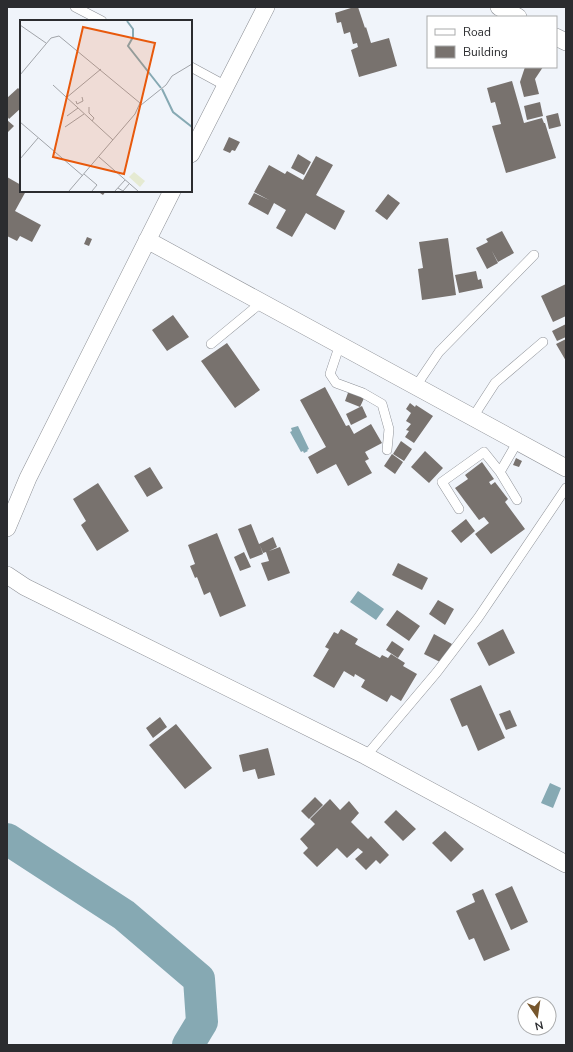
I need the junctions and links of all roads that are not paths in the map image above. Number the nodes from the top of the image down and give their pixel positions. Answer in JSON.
{"nodes":[{"id":1,"x":75,"y":7,"type":"edge"},
{"id":2,"x":266,"y":7,"type":"edge"},
{"id":3,"x":499,"y":7,"type":"edge"},
{"id":4,"x":516,"y":16,"type":"edge"},
{"id":5,"x":100,"y":20,"type":"edge"},
{"id":6,"x":557,"y":38,"type":"edge"},
{"id":7,"x":566,"y":42,"type":"edge"},
{"id":8,"x":192,"y":69,"type":"edge"},
{"id":9,"x":226,"y":86,"type":"junction"},
{"id":10,"x":192,"y":152,"type":"edge"},
{"id":11,"x":171,"y":192,"type":"edge"},
{"id":12,"x":147,"y":240,"type":"junction"},
{"id":13,"x":534,"y":255,"type":"dead end"},
{"id":14,"x":262,"y":302,"type":"junction"},
{"id":15,"x":543,"y":342,"type":"dead end"},
{"id":16,"x":210,"y":344,"type":"dead end"},
{"id":17,"x":340,"y":344,"type":"junction"},
{"id":18,"x":416,"y":386,"type":"junction"},
{"id":19,"x":473,"y":417,"type":"junction"},
{"id":20,"x":518,"y":442,"type":"junction"},
{"id":21,"x":387,"y":450,"type":"dead end"},
{"id":22,"x":566,"y":468,"type":"edge"},
{"id":23,"x":500,"y":472,"type":"junction"},
{"id":24,"x":566,"y":488,"type":"edge"},
{"id":25,"x":517,"y":500,"type":"dead end"},
{"id":26,"x":459,"y":509,"type":"dead end"},
{"id":27,"x":7,"y":528,"type":"edge"},
{"id":28,"x":7,"y":575,"type":"edge"},
{"id":29,"x":366,"y":756,"type":"junction"},
{"id":30,"x":566,"y":864,"type":"edge"}],
"edges":[{"from":1,"to":5,"type":"lane"},
{"from":2,"to":9,"type":"street"},
{"from":3,"to":4,"type":"street"},
{"from":6,"to":7,"type":"street"},
{"from":8,"to":9,"type":"lane"},
{"from":9,"to":10,"type":"street"},
{"from":11,"to":12,"type":"street"},
{"from":12,"to":14,"type":"street"},
{"from":12,"to":27,"type":"street"},
{"from":13,"to":18,"type":"lane"},
{"from":14,"to":16,"type":"lane"},
{"from":14,"to":17,"type":"street"},
{"from":15,"to":19,"type":"lane"},
{"from":17,"to":18,"type":"street"},
{"from":17,"to":21,"type":"lane"},
{"from":18,"to":19,"type":"street"},
{"from":19,"to":20,"type":"street"},
{"from":20,"to":22,"type":"street"},
{"from":20,"to":23,"type":"lane"},
{"from":23,"to":25,"type":"lane"},
{"from":23,"to":26,"type":"lane"},
{"from":24,"to":29,"type":"lane"},
{"from":28,"to":29,"type":"street"},
{"from":29,"to":30,"type":"street"}]}
